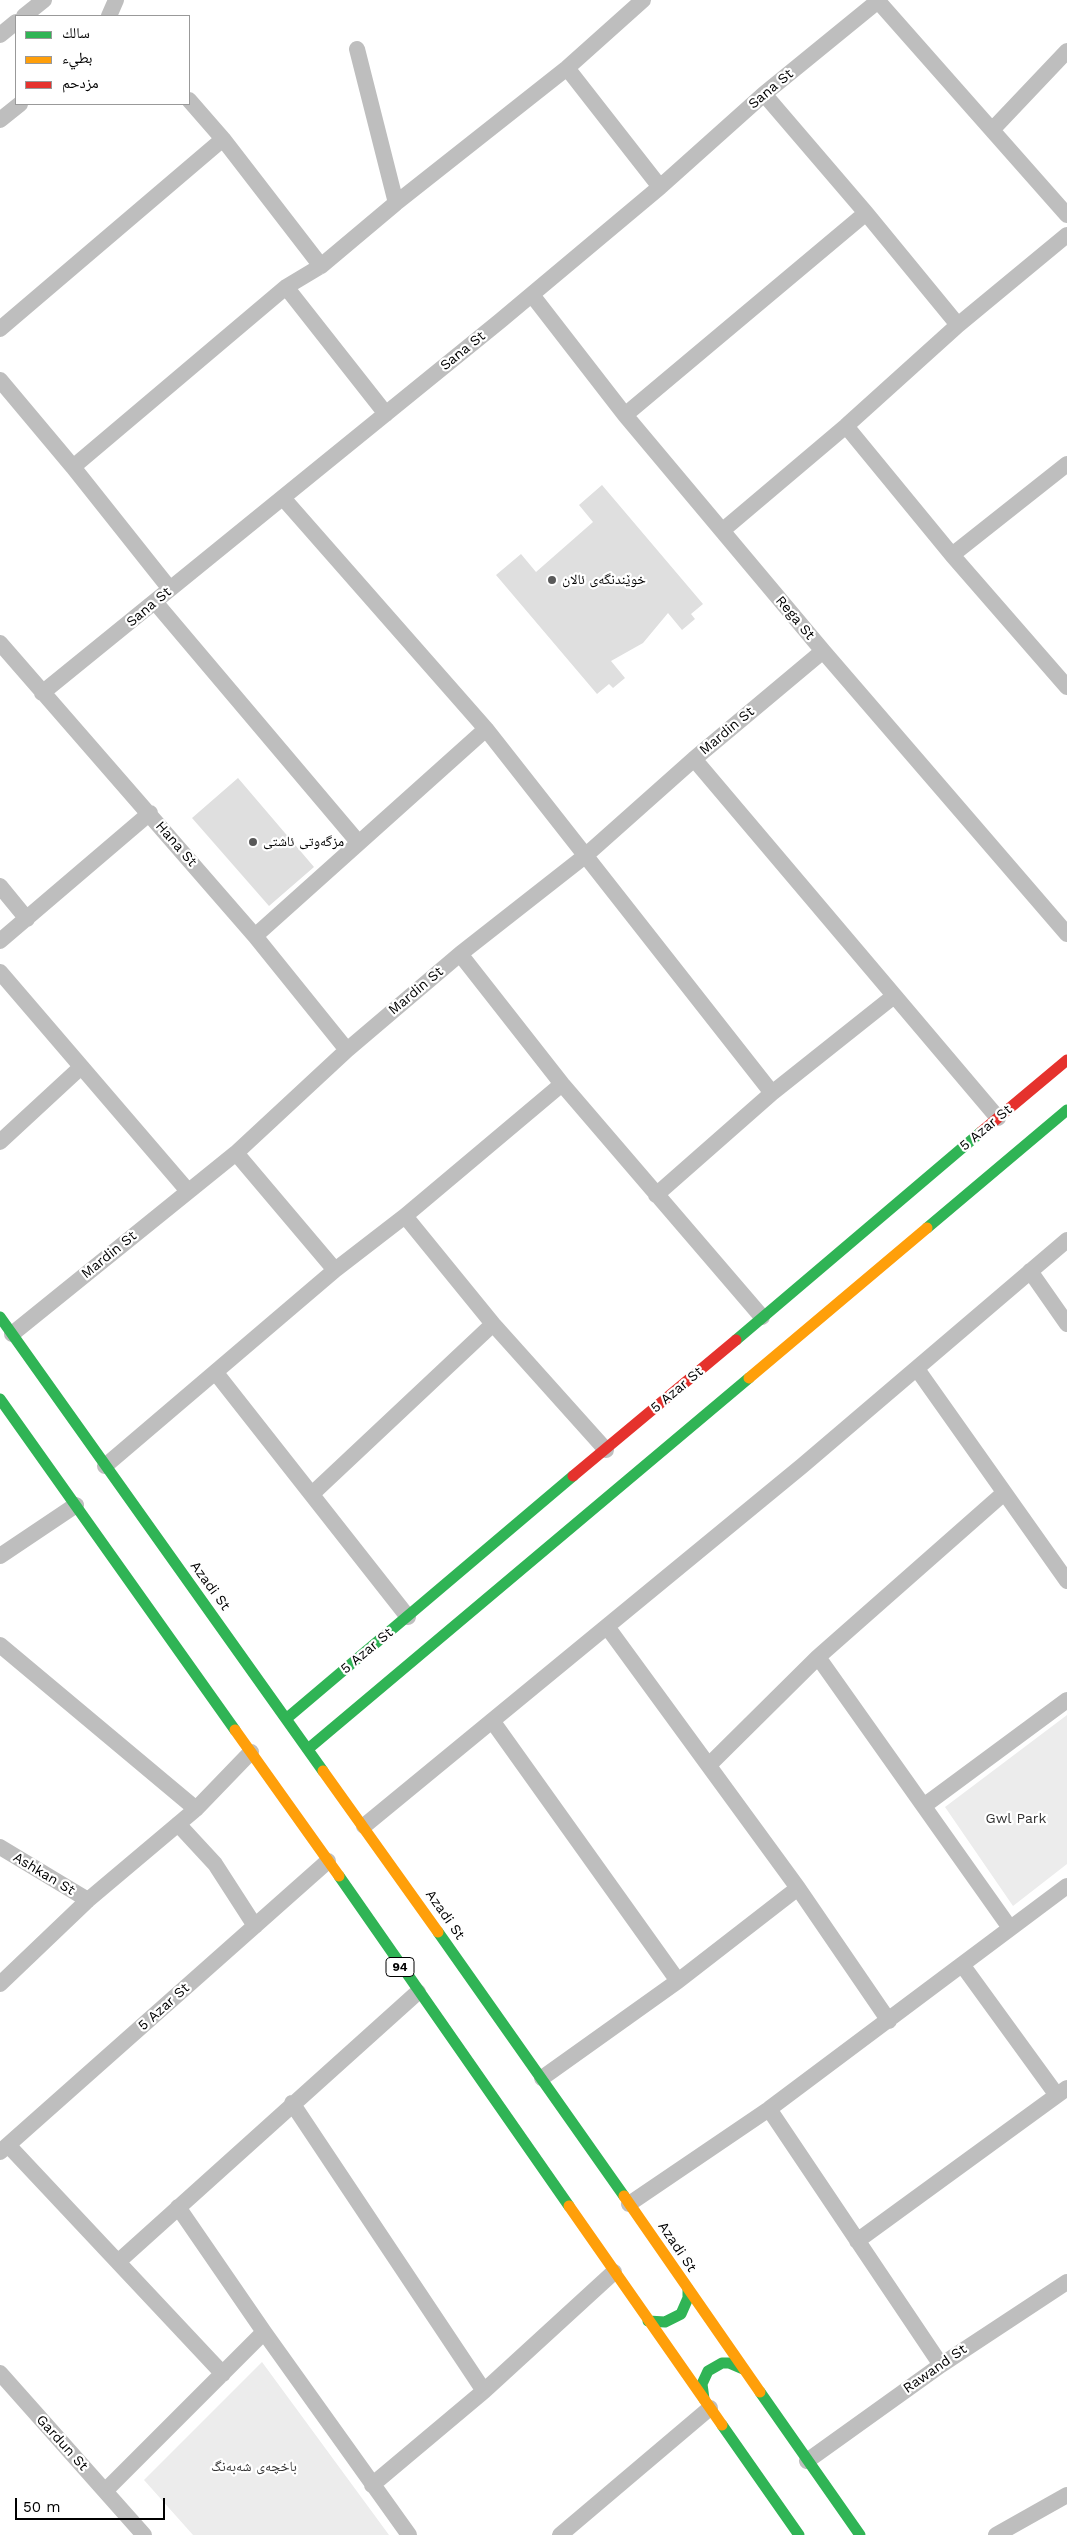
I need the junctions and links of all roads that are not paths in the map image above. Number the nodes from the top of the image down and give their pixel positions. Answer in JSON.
{"nodes":[{"id":1,"x":44,"y":0,"type":"edge"},
{"id":2,"x":643,"y":0,"type":"edge"},
{"id":3,"x":878,"y":1,"type":"edge"},
{"id":4,"x":25,"y":15,"type":"edge"},
{"id":5,"x":15,"y":23,"type":"edge"},
{"id":6,"x":0,"y":35,"type":"edge"},
{"id":7,"x":357,"y":49,"type":"dead end"},
{"id":8,"x":1067,"y":51,"type":"edge"},
{"id":9,"x":567,"y":68,"type":"junction"},
{"id":10,"x":764,"y":94,"type":"junction"},
{"id":11,"x":190,"y":101,"type":"edge"},
{"id":12,"x":19,"y":105,"type":"edge"},
{"id":13,"x":0,"y":120,"type":"edge"},
{"id":14,"x":992,"y":130,"type":"junction"},
{"id":15,"x":223,"y":138,"type":"junction"},
{"id":16,"x":660,"y":186,"type":"junction"},
{"id":17,"x":396,"y":203,"type":"junction"},
{"id":18,"x":866,"y":213,"type":"junction"},
{"id":19,"x":1067,"y":215,"type":"edge"},
{"id":20,"x":1067,"y":236,"type":"edge"},
{"id":21,"x":321,"y":266,"type":"junction"},
{"id":22,"x":286,"y":287,"type":"junction"},
{"id":23,"x":532,"y":295,"type":"junction"},
{"id":24,"x":958,"y":325,"type":"junction"},
{"id":25,"x":0,"y":329,"type":"edge"},
{"id":26,"x":0,"y":380,"type":"edge"},
{"id":27,"x":386,"y":414,"type":"junction"},
{"id":28,"x":625,"y":415,"type":"junction"},
{"id":29,"x":846,"y":426,"type":"junction"},
{"id":30,"x":1067,"y":464,"type":"edge"},
{"id":31,"x":73,"y":467,"type":"junction"},
{"id":32,"x":283,"y":498,"type":"junction"},
{"id":33,"x":723,"y":530,"type":"junction"},
{"id":34,"x":952,"y":555,"type":"junction"},
{"id":35,"x":170,"y":589,"type":"junction"},
{"id":36,"x":155,"y":602,"type":"junction"},
{"id":37,"x":0,"y":643,"type":"edge"},
{"id":38,"x":823,"y":651,"type":"junction"},
{"id":39,"x":1067,"y":687,"type":"edge"},
{"id":40,"x":42,"y":693,"type":"junction"},
{"id":41,"x":486,"y":729,"type":"junction"},
{"id":42,"x":694,"y":759,"type":"junction"},
{"id":43,"x":150,"y":813,"type":"junction"},
{"id":44,"x":358,"y":842,"type":"junction"},
{"id":45,"x":586,"y":856,"type":"junction"},
{"id":46,"x":0,"y":886,"type":"edge"},
{"id":47,"x":27,"y":919,"type":"junction"},
{"id":48,"x":1067,"y":934,"type":"edge"},
{"id":49,"x":255,"y":936,"type":"junction"},
{"id":50,"x":0,"y":942,"type":"edge"},
{"id":51,"x":460,"y":954,"type":"junction"},
{"id":52,"x":0,"y":972,"type":"edge"},
{"id":53,"x":894,"y":996,"type":"junction"},
{"id":54,"x":347,"y":1050,"type":"junction"},
{"id":55,"x":1067,"y":1060,"type":"edge"},
{"id":56,"x":80,"y":1068,"type":"junction"},
{"id":57,"x":562,"y":1084,"type":"junction"},
{"id":58,"x":772,"y":1093,"type":"junction"},
{"id":59,"x":1067,"y":1110,"type":"edge"},
{"id":60,"x":998,"y":1118,"type":"junction"},
{"id":61,"x":0,"y":1142,"type":"edge"},
{"id":62,"x":236,"y":1153,"type":"junction"},
{"id":63,"x":188,"y":1191,"type":"junction"},
{"id":64,"x":656,"y":1195,"type":"junction"},
{"id":65,"x":405,"y":1216,"type":"junction"},
{"id":66,"x":1067,"y":1240,"type":"edge"},
{"id":67,"x":335,"y":1270,"type":"junction"},
{"id":68,"x":1030,"y":1271,"type":"junction"},
{"id":69,"x":0,"y":1317,"type":"edge"},
{"id":70,"x":762,"y":1317,"type":"junction"},
{"id":71,"x":493,"y":1324,"type":"junction"},
{"id":72,"x":1067,"y":1324,"type":"edge"},
{"id":73,"x":12,"y":1334,"type":"junction"},
{"id":74,"x":917,"y":1369,"type":"junction"},
{"id":75,"x":216,"y":1373,"type":"junction"},
{"id":76,"x":0,"y":1399,"type":"edge"},
{"id":77,"x":606,"y":1450,"type":"junction"},
{"id":78,"x":105,"y":1466,"type":"junction"},
{"id":79,"x":1004,"y":1493,"type":"junction"},
{"id":80,"x":312,"y":1494,"type":"junction"},
{"id":81,"x":76,"y":1504,"type":"junction"},
{"id":82,"x":0,"y":1556,"type":"edge"},
{"id":83,"x":1067,"y":1581,"type":"edge"},
{"id":84,"x":408,"y":1617,"type":"junction"},
{"id":85,"x":608,"y":1628,"type":"junction"},
{"id":86,"x":0,"y":1645,"type":"edge"},
{"id":87,"x":818,"y":1656,"type":"junction"},
{"id":88,"x":1067,"y":1700,"type":"edge"},
{"id":89,"x":286,"y":1718,"type":"junction"},
{"id":90,"x":493,"y":1722,"type":"junction"},
{"id":91,"x":308,"y":1749,"type":"junction"},
{"id":92,"x":251,"y":1752,"type":"junction"},
{"id":93,"x":709,"y":1766,"type":"junction"},
{"id":94,"x":925,"y":1805,"type":"junction"},
{"id":95,"x":196,"y":1809,"type":"junction"},
{"id":96,"x":178,"y":1824,"type":"junction"},
{"id":97,"x":364,"y":1826,"type":"junction"},
{"id":98,"x":0,"y":1847,"type":"edge"},
{"id":99,"x":328,"y":1861,"type":"junction"},
{"id":100,"x":1067,"y":1886,"type":"edge"},
{"id":101,"x":798,"y":1888,"type":"junction"},
{"id":102,"x":88,"y":1900,"type":"junction"},
{"id":103,"x":255,"y":1926,"type":"junction"},
{"id":104,"x":1010,"y":1928,"type":"junction"},
{"id":105,"x":963,"y":1966,"type":"junction"},
{"id":106,"x":678,"y":1981,"type":"junction"},
{"id":107,"x":0,"y":1984,"type":"edge"},
{"id":108,"x":418,"y":1992,"type":"junction"},
{"id":109,"x":889,"y":2021,"type":"junction"},
{"id":110,"x":542,"y":2078,"type":"junction"},
{"id":111,"x":1062,"y":2091,"type":"edge"},
{"id":112,"x":292,"y":2103,"type":"junction"},
{"id":113,"x":769,"y":2109,"type":"junction"},
{"id":114,"x":4,"y":2148,"type":"edge"},
{"id":115,"x":629,"y":2204,"type":"junction"},
{"id":116,"x":178,"y":2207,"type":"junction"},
{"id":117,"x":857,"y":2241,"type":"junction"},
{"id":118,"x":119,"y":2261,"type":"junction"},
{"id":119,"x":614,"y":2272,"type":"junction"},
{"id":120,"x":1067,"y":2282,"type":"edge"},
{"id":121,"x":688,"y":2290,"type":"junction"},
{"id":122,"x":648,"y":2321,"type":"junction"},
{"id":123,"x":264,"y":2332,"type":"junction"},
{"id":124,"x":941,"y":2364,"type":"junction"},
{"id":125,"x":743,"y":2369,"type":"junction"},
{"id":126,"x":223,"y":2374,"type":"junction"},
{"id":127,"x":1,"y":2377,"type":"edge"},
{"id":128,"x":484,"y":2391,"type":"junction"},
{"id":129,"x":707,"y":2404,"type":"junction"},
{"id":130,"x":807,"y":2461,"type":"junction"},
{"id":131,"x":372,"y":2485,"type":"junction"},
{"id":132,"x":104,"y":2491,"type":"junction"},
{"id":133,"x":1067,"y":2495,"type":"edge"},
{"id":134,"x":793,"y":2533,"type":"edge"},
{"id":135,"x":144,"y":2535,"type":"edge"},
{"id":136,"x":409,"y":2535,"type":"edge"},
{"id":137,"x":560,"y":2535,"type":"edge"},
{"id":138,"x":860,"y":2535,"type":"edge"},
{"id":139,"x":996,"y":2535,"type":"edge"}],
"edges":[{"from":1,"to":4,"type":"street"},
{"from":2,"to":9,"type":"street"},
{"from":3,"to":10,"type":"street","name":"Sana St"},
{"from":3,"to":14,"type":"street"},
{"from":5,"to":6,"type":"street"},
{"from":7,"to":17,"type":"street"},
{"from":8,"to":14,"type":"street"},
{"from":9,"to":16,"type":"street"},
{"from":9,"to":17,"type":"street"},
{"from":10,"to":16,"type":"street","name":"Sana St"},
{"from":10,"to":18,"type":"street"},
{"from":11,"to":15,"type":"street"},
{"from":12,"to":13,"type":"street"},
{"from":14,"to":19,"type":"street"},
{"from":15,"to":21,"type":"street"},
{"from":15,"to":25,"type":"street"},
{"from":16,"to":23,"type":"street","name":"Sana St"},
{"from":17,"to":21,"type":"street"},
{"from":18,"to":24,"type":"street"},
{"from":18,"to":28,"type":"street"},
{"from":20,"to":24,"type":"street"},
{"from":21,"to":22,"type":"street"},
{"from":22,"to":27,"type":"street"},
{"from":22,"to":31,"type":"street"},
{"from":23,"to":27,"type":"street","name":"Sana St"},
{"from":23,"to":28,"type":"street","name":"Rega St"},
{"from":24,"to":29,"type":"street"},
{"from":26,"to":31,"type":"street"},
{"from":27,"to":32,"type":"street","name":"Sana St"},
{"from":28,"to":33,"type":"street","name":"Rega St"},
{"from":29,"to":33,"type":"street"},
{"from":29,"to":34,"type":"street"},
{"from":30,"to":34,"type":"street"},
{"from":31,"to":35,"type":"street"},
{"from":32,"to":35,"type":"street","name":"Sana St"},
{"from":32,"to":41,"type":"street"},
{"from":33,"to":38,"type":"street","name":"Rega St"},
{"from":34,"to":39,"type":"street"},
{"from":35,"to":36,"type":"street","name":"Sana St"},
{"from":36,"to":40,"type":"street","name":"Sana St"},
{"from":36,"to":44,"type":"street"},
{"from":37,"to":40,"type":"street","name":"Hana St"},
{"from":38,"to":42,"type":"street","name":"Mardin St"},
{"from":38,"to":48,"type":"street","name":"Rega St"},
{"from":40,"to":43,"type":"street","name":"Hana St"},
{"from":41,"to":44,"type":"street"},
{"from":41,"to":45,"type":"street"},
{"from":42,"to":45,"type":"street","name":"Mardin St"},
{"from":42,"to":53,"type":"street"},
{"from":43,"to":47,"type":"street"},
{"from":43,"to":49,"type":"street","name":"Hana St"},
{"from":44,"to":49,"type":"street"},
{"from":45,"to":51,"type":"street","name":"Mardin St"},
{"from":45,"to":58,"type":"street"},
{"from":46,"to":47,"type":"street"},
{"from":47,"to":50,"type":"street"},
{"from":49,"to":54,"type":"street","name":"Hana St"},
{"from":51,"to":54,"type":"street","name":"Mardin St"},
{"from":51,"to":57,"type":"street"},
{"from":52,"to":56,"type":"street"},
{"from":53,"to":58,"type":"street"},
{"from":53,"to":60,"type":"street"},
{"from":54,"to":62,"type":"street","name":"Mardin St"},
{"from":55,"to":60,"type":"main road","name":"5 Azar St"},
{"from":56,"to":61,"type":"street"},
{"from":56,"to":63,"type":"street"},
{"from":57,"to":64,"type":"street"},
{"from":57,"to":65,"type":"street"},
{"from":58,"to":64,"type":"street"},
{"from":59,"to":91,"type":"main road"},
{"from":60,"to":70,"type":"main road","name":"5 Azar St"},
{"from":62,"to":63,"type":"street","name":"Mardin St"},
{"from":62,"to":67,"type":"street"},
{"from":63,"to":73,"type":"street","name":"Mardin St"},
{"from":64,"to":70,"type":"street"},
{"from":65,"to":67,"type":"street"},
{"from":65,"to":71,"type":"street"},
{"from":66,"to":68,"type":"street"},
{"from":67,"to":75,"type":"street"},
{"from":68,"to":72,"type":"street"},
{"from":68,"to":74,"type":"street"},
{"from":69,"to":73,"type":"main road","name":"Azadi St"},
{"from":70,"to":77,"type":"main road","name":"5 Azar St"},
{"from":71,"to":77,"type":"street"},
{"from":71,"to":80,"type":"street"},
{"from":73,"to":78,"type":"main road","name":"Azadi St"},
{"from":74,"to":79,"type":"street"},
{"from":74,"to":85,"type":"street"},
{"from":75,"to":78,"type":"street"},
{"from":75,"to":80,"type":"street"},
{"from":76,"to":81,"type":"main road","number":"94"},
{"from":77,"to":84,"type":"main road","name":"5 Azar St"},
{"from":78,"to":89,"type":"main road","name":"Azadi St"},
{"from":79,"to":83,"type":"street"},
{"from":79,"to":87,"type":"street"},
{"from":80,"to":84,"type":"street"},
{"from":81,"to":82,"type":"street"},
{"from":81,"to":92,"type":"main road","number":"94"},
{"from":84,"to":89,"type":"main road","name":"5 Azar St"},
{"from":85,"to":90,"type":"street"},
{"from":85,"to":93,"type":"street"},
{"from":86,"to":95,"type":"street"},
{"from":87,"to":93,"type":"street"},
{"from":87,"to":94,"type":"street"},
{"from":88,"to":94,"type":"street"},
{"from":89,"to":91,"type":"main road","name":"Azadi St"},
{"from":90,"to":97,"type":"street"},
{"from":90,"to":106,"type":"street"},
{"from":91,"to":97,"type":"main road","name":"Azadi St"},
{"from":92,"to":95,"type":"street"},
{"from":92,"to":99,"type":"main road","number":"94"},
{"from":93,"to":101,"type":"street"},
{"from":94,"to":104,"type":"street"},
{"from":95,"to":96,"type":"street"},
{"from":96,"to":102,"type":"street"},
{"from":96,"to":103,"type":"street"},
{"from":97,"to":110,"type":"main road","name":"Azadi St"},
{"from":98,"to":102,"type":"street","name":"Ashkan St"},
{"from":99,"to":103,"type":"street","name":"5 Azar St"},
{"from":99,"to":108,"type":"main road","number":"94"},
{"from":100,"to":104,"type":"street"},
{"from":101,"to":106,"type":"street"},
{"from":101,"to":109,"type":"street"},
{"from":102,"to":107,"type":"street"},
{"from":103,"to":114,"type":"street","name":"5 Azar St"},
{"from":104,"to":105,"type":"street"},
{"from":105,"to":109,"type":"street"},
{"from":105,"to":111,"type":"street"},
{"from":106,"to":110,"type":"street"},
{"from":108,"to":112,"type":"street"},
{"from":108,"to":119,"type":"main road","number":"94"},
{"from":109,"to":113,"type":"street"},
{"from":110,"to":115,"type":"main road","name":"Azadi St"},
{"from":111,"to":117,"type":"street"},
{"from":112,"to":116,"type":"street"},
{"from":112,"to":128,"type":"street"},
{"from":113,"to":115,"type":"street"},
{"from":113,"to":117,"type":"street"},
{"from":114,"to":118,"type":"street"},
{"from":115,"to":121,"type":"main road","name":"Azadi St"},
{"from":116,"to":118,"type":"street"},
{"from":116,"to":123,"type":"street"},
{"from":117,"to":124,"type":"street"},
{"from":118,"to":126,"type":"street"},
{"from":119,"to":122,"type":"main road","number":"94"},
{"from":119,"to":128,"type":"street"},
{"from":120,"to":124,"type":"street","name":"Rawand St"},
{"from":121,"to":122,"type":"main road"},
{"from":121,"to":125,"type":"main road","name":"Azadi St"},
{"from":122,"to":129,"type":"main road","number":"94"},
{"from":123,"to":126,"type":"street"},
{"from":123,"to":131,"type":"street"},
{"from":124,"to":130,"type":"street","name":"Rawand St"},
{"from":125,"to":129,"type":"main road"},
{"from":125,"to":130,"type":"main road","name":"Azadi St"},
{"from":126,"to":132,"type":"street"},
{"from":127,"to":132,"type":"street","name":"Gardun St"},
{"from":128,"to":131,"type":"street"},
{"from":129,"to":134,"type":"main road","number":"94"},
{"from":129,"to":137,"type":"street"},
{"from":130,"to":138,"type":"main road","name":"Azadi St"},
{"from":131,"to":136,"type":"street"},
{"from":132,"to":135,"type":"street","name":"Gardun St"},
{"from":133,"to":139,"type":"street"}]}
